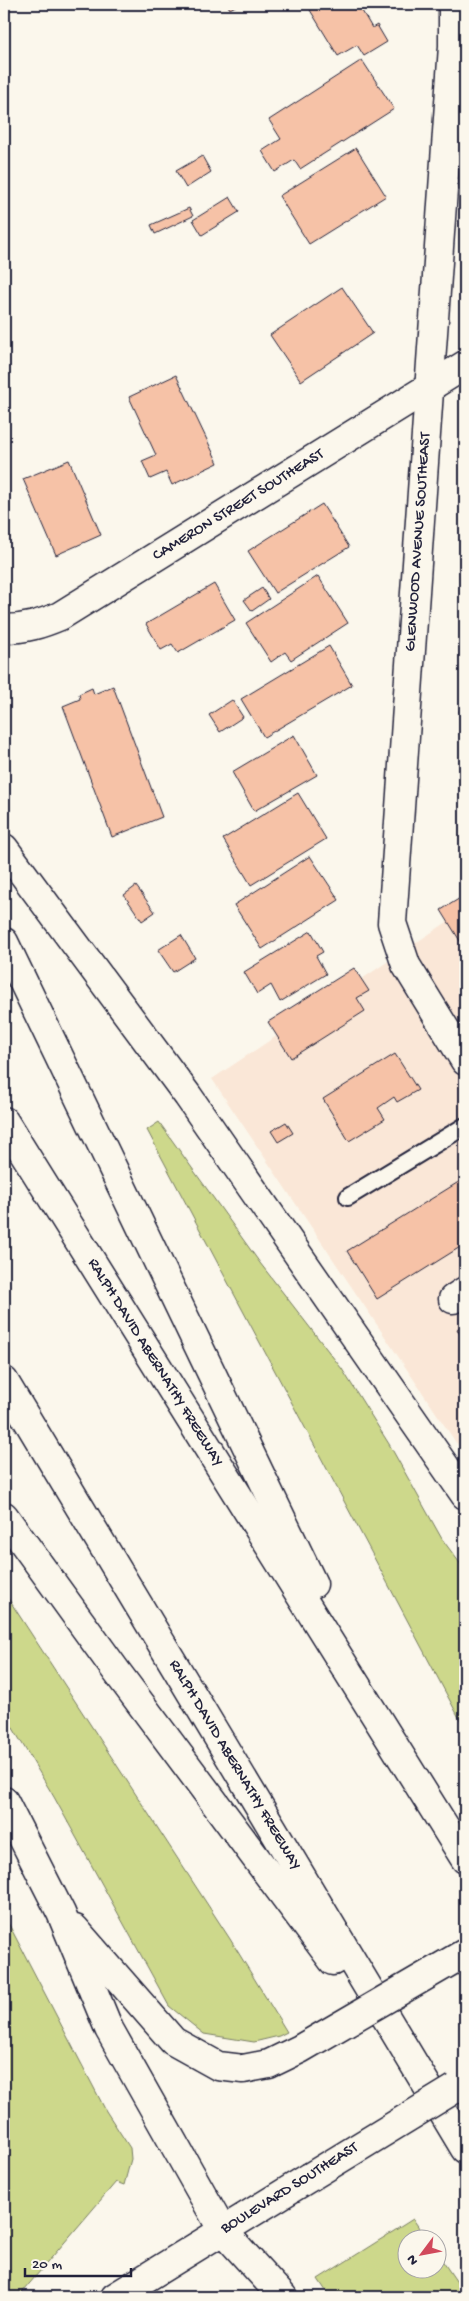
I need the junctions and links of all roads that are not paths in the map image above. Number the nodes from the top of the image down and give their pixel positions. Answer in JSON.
{"nodes":[{"id":1,"x":453,"y":4,"type":"edge"},
{"id":2,"x":465,"y":365,"type":"edge"},
{"id":3,"x":430,"y":387,"type":"junction"},
{"id":4,"x":4,"y":629,"type":"edge"},
{"id":5,"x":4,"y":848,"type":"edge"},
{"id":6,"x":4,"y":942,"type":"edge"},
{"id":7,"x":465,"y":1061,"type":"edge"},
{"id":8,"x":4,"y":1121,"type":"edge"},
{"id":9,"x":465,"y":1126,"type":"edge"},
{"id":10,"x":348,"y":1197,"type":"dead end"},
{"id":11,"x":4,"y":1380,"type":"edge"},
{"id":12,"x":465,"y":1495,"type":"edge"},
{"id":13,"x":4,"y":1516,"type":"edge"},
{"id":14,"x":371,"y":1705,"type":"junction"},
{"id":15,"x":4,"y":1801,"type":"edge"},
{"id":16,"x":465,"y":1859,"type":"edge"},
{"id":17,"x":61,"y":1913,"type":"junction"},
{"id":18,"x":465,"y":1953,"type":"edge"},
{"id":19,"x":422,"y":2079,"type":"junction"},
{"id":20,"x":465,"y":2082,"type":"edge"},
{"id":21,"x":465,"y":2149,"type":"edge"},
{"id":22,"x":223,"y":2231,"type":"junction"},
{"id":23,"x":115,"y":2297,"type":"edge"},
{"id":24,"x":283,"y":2297,"type":"edge"}],
"edges":[{"from":1,"to":3,"type":"main road","name":"GLENWOOD AVENUE SOUTHEAST"},
{"from":2,"to":3,"type":"main road","name":"CAMERON STREET SOUTHEAST"},
{"from":3,"to":4,"type":"main road","name":"CAMERON STREET SOUTHEAST"},
{"from":3,"to":7,"type":"main road","name":"GLENWOOD AVENUE SOUTHEAST"},
{"from":5,"to":12,"type":"main road"},
{"from":6,"to":14,"type":"main road"},
{"from":8,"to":14,"type":"main road","name":"RALPH DAVID ABERNATHY FREEWAY"},
{"from":9,"to":10,"type":"lane"},
{"from":11,"to":19,"type":"main road","name":"RALPH DAVID ABERNATHY FREEWAY"},
{"from":13,"to":19,"type":"main road"},
{"from":14,"to":16,"type":"main road","name":"RALPH DAVID ABERNATHY FREEWAY"},
{"from":15,"to":17,"type":"main road"},
{"from":17,"to":18,"type":"main road","bridge":true},
{"from":17,"to":22,"type":"main road"},
{"from":19,"to":21,"type":"main road","name":"RALPH DAVID ABERNATHY FREEWAY"},
{"from":20,"to":22,"type":"main road","name":"BOULEVARD SOUTHEAST","bridge":true},
{"from":22,"to":23,"type":"main road","name":"BOULEVARD SOUTHEAST"},
{"from":22,"to":24,"type":"main road"}]}
